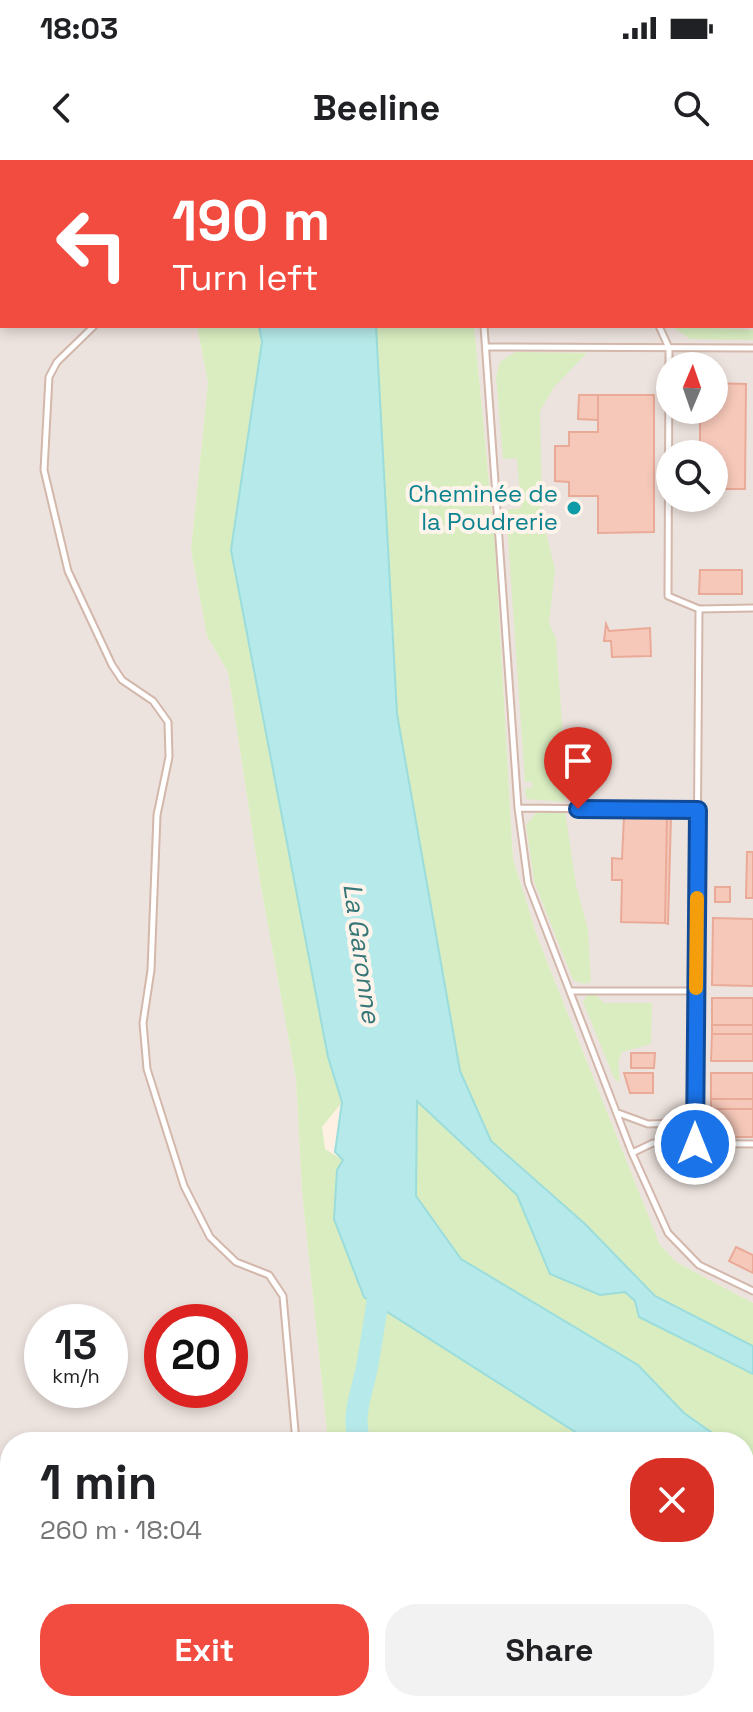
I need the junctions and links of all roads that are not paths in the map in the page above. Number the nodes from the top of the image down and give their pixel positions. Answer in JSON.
{"nodes":[{"id":1,"x":92,"y":328,"type":"edge"},
{"id":2,"x":484,"y":328,"type":"edge"},
{"id":3,"x":660,"y":328,"type":"edge"},
{"id":4,"x":486,"y":347,"type":"junction"},
{"id":5,"x":669,"y":348,"type":"junction"},
{"id":6,"x":753,"y":348,"type":"edge"},
{"id":7,"x":753,"y":608,"type":"edge"},
{"id":8,"x":699,"y":609,"type":"junction"},
{"id":9,"x":518,"y":808,"type":"junction"},
{"id":10,"x":698,"y":810,"type":"junction"},
{"id":11,"x":570,"y":991,"type":"junction"},
{"id":12,"x":696,"y":991,"type":"junction"},
{"id":13,"x":696,"y":1108,"type":"junction"},
{"id":14,"x":617,"y":1113,"type":"junction"},
{"id":15,"x":695,"y":1144,"type":"junction"},
{"id":16,"x":753,"y":1144,"type":"edge"},
{"id":17,"x":632,"y":1153,"type":"junction"},
{"id":18,"x":753,"y":1291,"type":"edge"},
{"id":19,"x":295,"y":1432,"type":"edge"}],
"edges":[{"from":1,"to":19,"type":"lane"},
{"from":2,"to":4,"type":"lane"},
{"from":3,"to":5,"type":"lane"},
{"from":4,"to":5,"type":"lane"},
{"from":4,"to":9,"type":"lane"},
{"from":5,"to":6,"type":"lane"},
{"from":5,"to":8,"type":"lane"},
{"from":7,"to":8,"type":"lane"},
{"from":8,"to":10,"type":"lane"},
{"from":9,"to":10,"type":"lane"},
{"from":9,"to":11,"type":"lane"},
{"from":10,"to":12,"type":"lane"},
{"from":11,"to":12,"type":"lane"},
{"from":11,"to":14,"type":"lane"},
{"from":12,"to":13,"type":"lane"},
{"from":13,"to":14,"type":"lane"},
{"from":13,"to":15,"type":"lane"},
{"from":14,"to":17,"type":"lane"},
{"from":15,"to":16,"type":"lane"},
{"from":15,"to":17,"type":"lane"},
{"from":17,"to":18,"type":"lane"}]}
